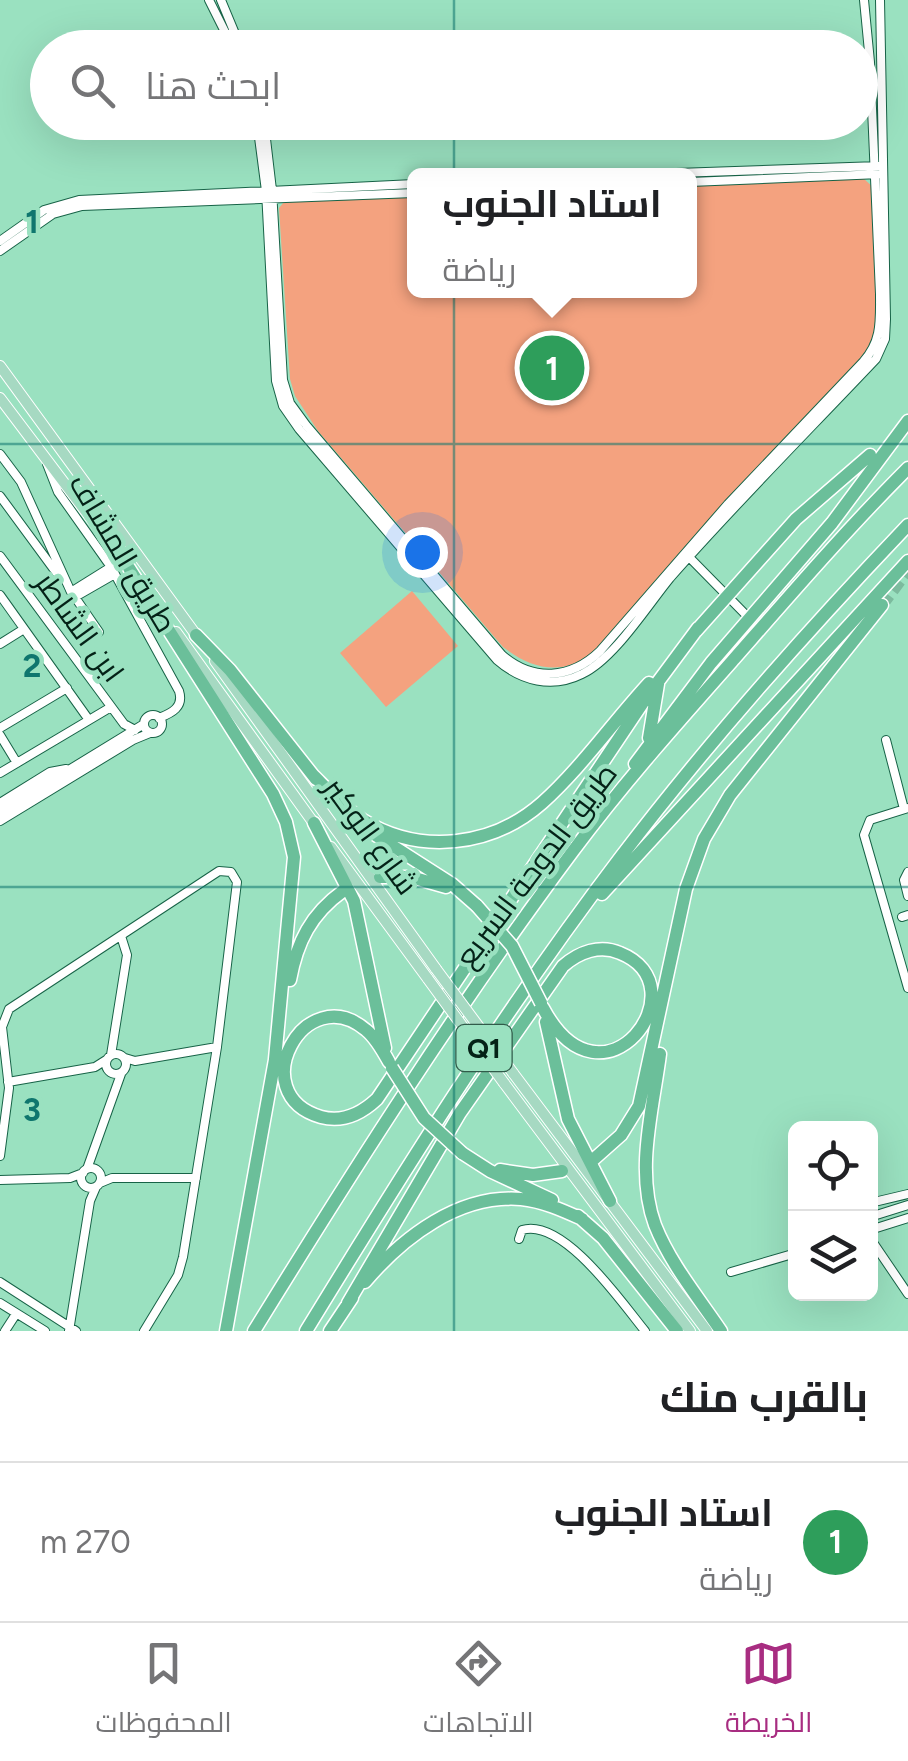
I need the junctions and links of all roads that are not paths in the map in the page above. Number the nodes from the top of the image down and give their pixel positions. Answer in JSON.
{"nodes":[{"id":1,"x":209,"y":0,"type":"edge"},
{"id":2,"x":221,"y":0,"type":"edge"},
{"id":3,"x":864,"y":0,"type":"edge"},
{"id":4,"x":879,"y":0,"type":"edge"},
{"id":5,"x":223,"y":30,"type":"edge"},
{"id":6,"x":234,"y":30,"type":"edge"},
{"id":7,"x":867,"y":30,"type":"edge"},
{"id":8,"x":882,"y":60,"type":"junction"},
{"id":9,"x":262,"y":140,"type":"edge"},
{"id":10,"x":876,"y":140,"type":"edge"},
{"id":11,"x":879,"y":170,"type":"junction"},
{"id":12,"x":697,"y":174,"type":"edge"},
{"id":13,"x":697,"y":182,"type":"edge"},
{"id":14,"x":407,"y":184,"type":"edge"},
{"id":15,"x":407,"y":193,"type":"edge"},
{"id":16,"x":269,"y":194,"type":"junction"},
{"id":17,"x":36,"y":220,"type":"junction"},
{"id":18,"x":0,"y":241,"type":"edge"},
{"id":19,"x":0,"y":251,"type":"edge"},
{"id":20,"x":0,"y":366,"type":"edge"},
{"id":21,"x":0,"y":398,"type":"edge"},
{"id":22,"x":908,"y":421,"type":"edge"},
{"id":23,"x":0,"y":454,"type":"edge"},
{"id":24,"x":44,"y":454,"type":"junction"},
{"id":25,"x":870,"y":455,"type":"dead end"},
{"id":26,"x":908,"y":468,"type":"edge"},
{"id":27,"x":0,"y":496,"type":"edge"},
{"id":28,"x":908,"y":525,"type":"edge"},
{"id":29,"x":46,"y":535,"type":"junction"},
{"id":30,"x":34,"y":544,"type":"junction"},
{"id":31,"x":686,"y":555,"type":"junction"},
{"id":32,"x":0,"y":556,"type":"edge"},
{"id":33,"x":908,"y":561,"type":"edge"},
{"id":34,"x":129,"y":568,"type":"junction"},
{"id":35,"x":113,"y":570,"type":"junction"},
{"id":36,"x":73,"y":594,"type":"junction"},
{"id":37,"x":0,"y":595,"type":"edge"},
{"id":38,"x":727,"y":596,"type":"junction"},
{"id":39,"x":32,"y":600,"type":"junction"},
{"id":40,"x":882,"y":605,"type":"tunnel mouth"},
{"id":41,"x":14,"y":614,"type":"junction"},
{"id":42,"x":748,"y":617,"type":"junction"},
{"id":43,"x":698,"y":628,"type":"junction"},
{"id":44,"x":24,"y":629,"type":"junction"},
{"id":45,"x":98,"y":632,"type":"dead end"},
{"id":46,"x":196,"y":635,"type":"junction"},
{"id":47,"x":0,"y":644,"type":"edge"},
{"id":48,"x":659,"y":681,"type":"junction"},
{"id":49,"x":67,"y":688,"type":"junction"},
{"id":50,"x":111,"y":706,"type":"junction"},
{"id":51,"x":159,"y":718,"type":"junction"},
{"id":52,"x":89,"y":720,"type":"junction"},
{"id":53,"x":124,"y":724,"type":"junction"},
{"id":54,"x":144,"y":724,"type":"junction"},
{"id":55,"x":135,"y":730,"type":"junction"},
{"id":56,"x":0,"y":732,"type":"edge"},
{"id":57,"x":150,"y":733,"type":"junction"},
{"id":58,"x":886,"y":740,"type":"dead end"},
{"id":59,"x":648,"y":744,"type":"junction"},
{"id":60,"x":90,"y":758,"type":"junction"},
{"id":61,"x":16,"y":764,"type":"junction"},
{"id":62,"x":72,"y":768,"type":"junction"},
{"id":63,"x":0,"y":774,"type":"edge"},
{"id":64,"x":312,"y":774,"type":"junction"},
{"id":65,"x":29,"y":785,"type":"junction"},
{"id":66,"x":1,"y":808,"type":"edge"},
{"id":67,"x":606,"y":808,"type":"junction"},
{"id":68,"x":906,"y":808,"type":"edge"},
{"id":69,"x":0,"y":821,"type":"edge"},
{"id":70,"x":314,"y":823,"type":"junction"},
{"id":71,"x":908,"y":872,"type":"edge"},
{"id":72,"x":380,"y":878,"type":"dead end"},
{"id":73,"x":344,"y":891,"type":"dead end"},
{"id":74,"x":908,"y":896,"type":"edge"},
{"id":75,"x":473,"y":904,"type":"junction"},
{"id":76,"x":572,"y":925,"type":"junction"},
{"id":77,"x":122,"y":936,"type":"junction"},
{"id":78,"x":673,"y":952,"type":"junction"},
{"id":79,"x":908,"y":988,"type":"edge"},
{"id":80,"x":542,"y":1006,"type":"junction"},
{"id":81,"x":217,"y":1048,"type":"junction"},
{"id":82,"x":275,"y":1058,"type":"junction"},
{"id":83,"x":116,"y":1064,"type":"junction"},
{"id":84,"x":390,"y":1065,"type":"junction"},
{"id":85,"x":5,"y":1083,"type":"edge"},
{"id":86,"x":0,"y":1156,"type":"edge"},
{"id":87,"x":93,"y":1156,"type":"junction"},
{"id":88,"x":594,"y":1160,"type":"dead end"},
{"id":89,"x":478,"y":1162,"type":"junction"},
{"id":90,"x":562,"y":1172,"type":"dead end"},
{"id":91,"x":84,"y":1178,"type":"junction"},
{"id":92,"x":99,"y":1178,"type":"junction"},
{"id":93,"x":196,"y":1178,"type":"junction"},
{"id":94,"x":0,"y":1180,"type":"edge"},
{"id":95,"x":908,"y":1186,"type":"edge"},
{"id":96,"x":904,"y":1195,"type":"edge"},
{"id":97,"x":90,"y":1201,"type":"junction"},
{"id":98,"x":610,"y":1201,"type":"junction"},
{"id":99,"x":878,"y":1202,"type":"edge"},
{"id":100,"x":908,"y":1206,"type":"edge"},
{"id":101,"x":878,"y":1215,"type":"edge"},
{"id":102,"x":908,"y":1218,"type":"edge"},
{"id":103,"x":582,"y":1219,"type":"junction"},
{"id":104,"x":878,"y":1231,"type":"edge"},
{"id":105,"x":519,"y":1239,"type":"dead end"},
{"id":106,"x":878,"y":1244,"type":"edge"},
{"id":107,"x":788,"y":1256,"type":"edge"},
{"id":108,"x":731,"y":1272,"type":"dead end"},
{"id":109,"x":0,"y":1282,"type":"edge"},
{"id":110,"x":908,"y":1294,"type":"edge"},
{"id":111,"x":348,"y":1302,"type":"junction"},
{"id":112,"x":0,"y":1304,"type":"edge"},
{"id":113,"x":16,"y":1314,"type":"junction"},
{"id":114,"x":72,"y":1330,"type":"edge"},
{"id":115,"x":6,"y":1331,"type":"edge"},
{"id":116,"x":46,"y":1331,"type":"edge"},
{"id":117,"x":144,"y":1331,"type":"edge"},
{"id":118,"x":226,"y":1331,"type":"edge"},
{"id":119,"x":254,"y":1331,"type":"edge"},
{"id":120,"x":306,"y":1331,"type":"edge"},
{"id":121,"x":330,"y":1331,"type":"edge"},
{"id":122,"x":645,"y":1331,"type":"edge"},
{"id":123,"x":677,"y":1331,"type":"edge"},
{"id":124,"x":690,"y":1331,"type":"edge"},
{"id":125,"x":708,"y":1331,"type":"edge"},
{"id":126,"x":720,"y":1331,"type":"edge"}],
"edges":[{"from":1,"to":5,"type":"street"},
{"from":2,"to":6,"type":"street"},
{"from":3,"to":7,"type":"street"},
{"from":4,"to":8,"type":"street"},
{"from":4,"to":8,"type":"street"},
{"from":8,"to":11,"type":"street"},
{"from":9,"to":16,"type":"street"},
{"from":10,"to":11,"type":"street"},
{"from":11,"to":12,"type":"street"},
{"from":11,"to":13,"type":"street"},
{"from":11,"to":31,"type":"street"},
{"from":14,"to":16,"type":"street"},
{"from":15,"to":16,"type":"street"},
{"from":16,"to":17,"type":"street"},
{"from":16,"to":31,"type":"street"},
{"from":17,"to":18,"type":"street"},
{"from":17,"to":19,"type":"street"},
{"from":20,"to":46,"type":"main road","name":"شارع الوكير"},
{"from":21,"to":24,"type":"main road","name":"شارع الوكير"},
{"from":22,"to":42,"type":"highway"},
{"from":23,"to":29,"type":"street"},
{"from":24,"to":34,"type":"main road","name":"شارع الوكير"},
{"from":24,"to":35,"type":"street","name":"طريق المشاف"},
{"from":25,"to":38,"type":"highway"},
{"from":26,"to":67,"type":"highway","name":"طريق الدوحة السريع"},
{"from":27,"to":30,"type":"street"},
{"from":28,"to":76,"type":"highway"},
{"from":29,"to":30,"type":"street"},
{"from":29,"to":36,"type":"street"},
{"from":30,"to":36,"type":"street"},
{"from":31,"to":38,"type":"street"},
{"from":32,"to":39,"type":"street","name":"ابن الشاطر"},
{"from":33,"to":76,"type":"highway"},
{"from":34,"to":70,"type":"main road","name":"شارع الوكير"},
{"from":34,"to":82,"type":"highway"},
{"from":35,"to":36,"type":"street"},
{"from":35,"to":51,"type":"street","name":"طريق المشاف"},
{"from":36,"to":45,"type":"street"},
{"from":37,"to":41,"type":"street"},
{"from":38,"to":42,"type":"street"},
{"from":38,"to":43,"type":"highway"},
{"from":39,"to":41,"type":"street"},
{"from":39,"to":50,"type":"street","name":"ابن الشاطر"},
{"from":40,"to":78,"type":"highway"},
{"from":41,"to":44,"type":"street"},
{"from":42,"to":59,"type":"highway"},
{"from":43,"to":48,"type":"highway"},
{"from":43,"to":64,"type":"highway"},
{"from":44,"to":47,"type":"street"},
{"from":44,"to":49,"type":"street"},
{"from":46,"to":64,"type":"highway"},
{"from":46,"to":98,"type":"main road","name":"شارع الوكير","bridge":true},
{"from":48,"to":59,"type":"highway"},
{"from":48,"to":84,"type":"highway"},
{"from":49,"to":52,"type":"street"},
{"from":49,"to":56,"type":"street"},
{"from":50,"to":52,"type":"street"},
{"from":50,"to":53,"type":"street","name":"ابن الشاطر"},
{"from":51,"to":54,"type":"street"},
{"from":51,"to":57,"type":"street"},
{"from":52,"to":61,"type":"street"},
{"from":53,"to":55,"type":"street","name":"ابن الشاطر"},
{"from":53,"to":60,"type":"street","name":"ابن الشاطر"},
{"from":54,"to":55,"type":"street"},
{"from":54,"to":57,"type":"street"},
{"from":55,"to":60,"type":"street"},
{"from":56,"to":61,"type":"street"},
{"from":57,"to":69,"type":"street"},
{"from":58,"to":68,"type":"street"},
{"from":59,"to":67,"type":"highway"},
{"from":60,"to":62,"type":"street"},
{"from":61,"to":63,"type":"street"},
{"from":61,"to":65,"type":"street"},
{"from":62,"to":65,"type":"street"},
{"from":62,"to":66,"type":"street"},
{"from":64,"to":75,"type":"highway"},
{"from":65,"to":66,"type":"street"},
{"from":67,"to":119,"type":"highway","name":"طريق الدوحة السريع"},
{"from":68,"to":79,"type":"street"},
{"from":70,"to":84,"type":"highway"},
{"from":70,"to":124,"type":"main road","name":"شارع الوكير","bridge":true},
{"from":71,"to":74,"type":"street"},
{"from":72,"to":75,"type":"highway"},
{"from":73,"to":82,"type":"highway"},
{"from":75,"to":80,"type":"highway","bridge":true},
{"from":76,"to":120,"type":"highway","number":"Q1"},
{"from":77,"to":81,"type":"street"},
{"from":77,"to":83,"type":"street"},
{"from":77,"to":85,"type":"street"},
{"from":78,"to":88,"type":"highway"},
{"from":78,"to":126,"type":"highway"},
{"from":80,"to":98,"type":"highway"},
{"from":80,"to":111,"type":"highway"},
{"from":81,"to":83,"type":"street"},
{"from":81,"to":93,"type":"street"},
{"from":82,"to":118,"type":"highway"},
{"from":83,"to":85,"type":"street"},
{"from":83,"to":87,"type":"street"},
{"from":84,"to":89,"type":"highway","bridge":true},
{"from":85,"to":86,"type":"street"},
{"from":87,"to":91,"type":"street"},
{"from":87,"to":92,"type":"street"},
{"from":89,"to":90,"type":"highway"},
{"from":89,"to":103,"type":"highway"},
{"from":91,"to":92,"type":"street"},
{"from":91,"to":92,"type":"street"},
{"from":91,"to":94,"type":"street"},
{"from":91,"to":97,"type":"street"},
{"from":92,"to":93,"type":"street"},
{"from":92,"to":97,"type":"street"},
{"from":93,"to":117,"type":"street"},
{"from":95,"to":96,"type":"street"},
{"from":96,"to":99,"type":"street"},
{"from":97,"to":114,"type":"street"},
{"from":98,"to":125,"type":"main road","name":"شارع الوكير"},
{"from":100,"to":101,"type":"street"},
{"from":102,"to":104,"type":"street"},
{"from":103,"to":111,"type":"highway"},
{"from":103,"to":123,"type":"highway"},
{"from":105,"to":122,"type":"street"},
{"from":106,"to":110,"type":"street"},
{"from":107,"to":108,"type":"street"},
{"from":109,"to":114,"type":"street"},
{"from":111,"to":121,"type":"highway"},
{"from":112,"to":113,"type":"street"},
{"from":113,"to":115,"type":"street"},
{"from":113,"to":116,"type":"street"}]}
